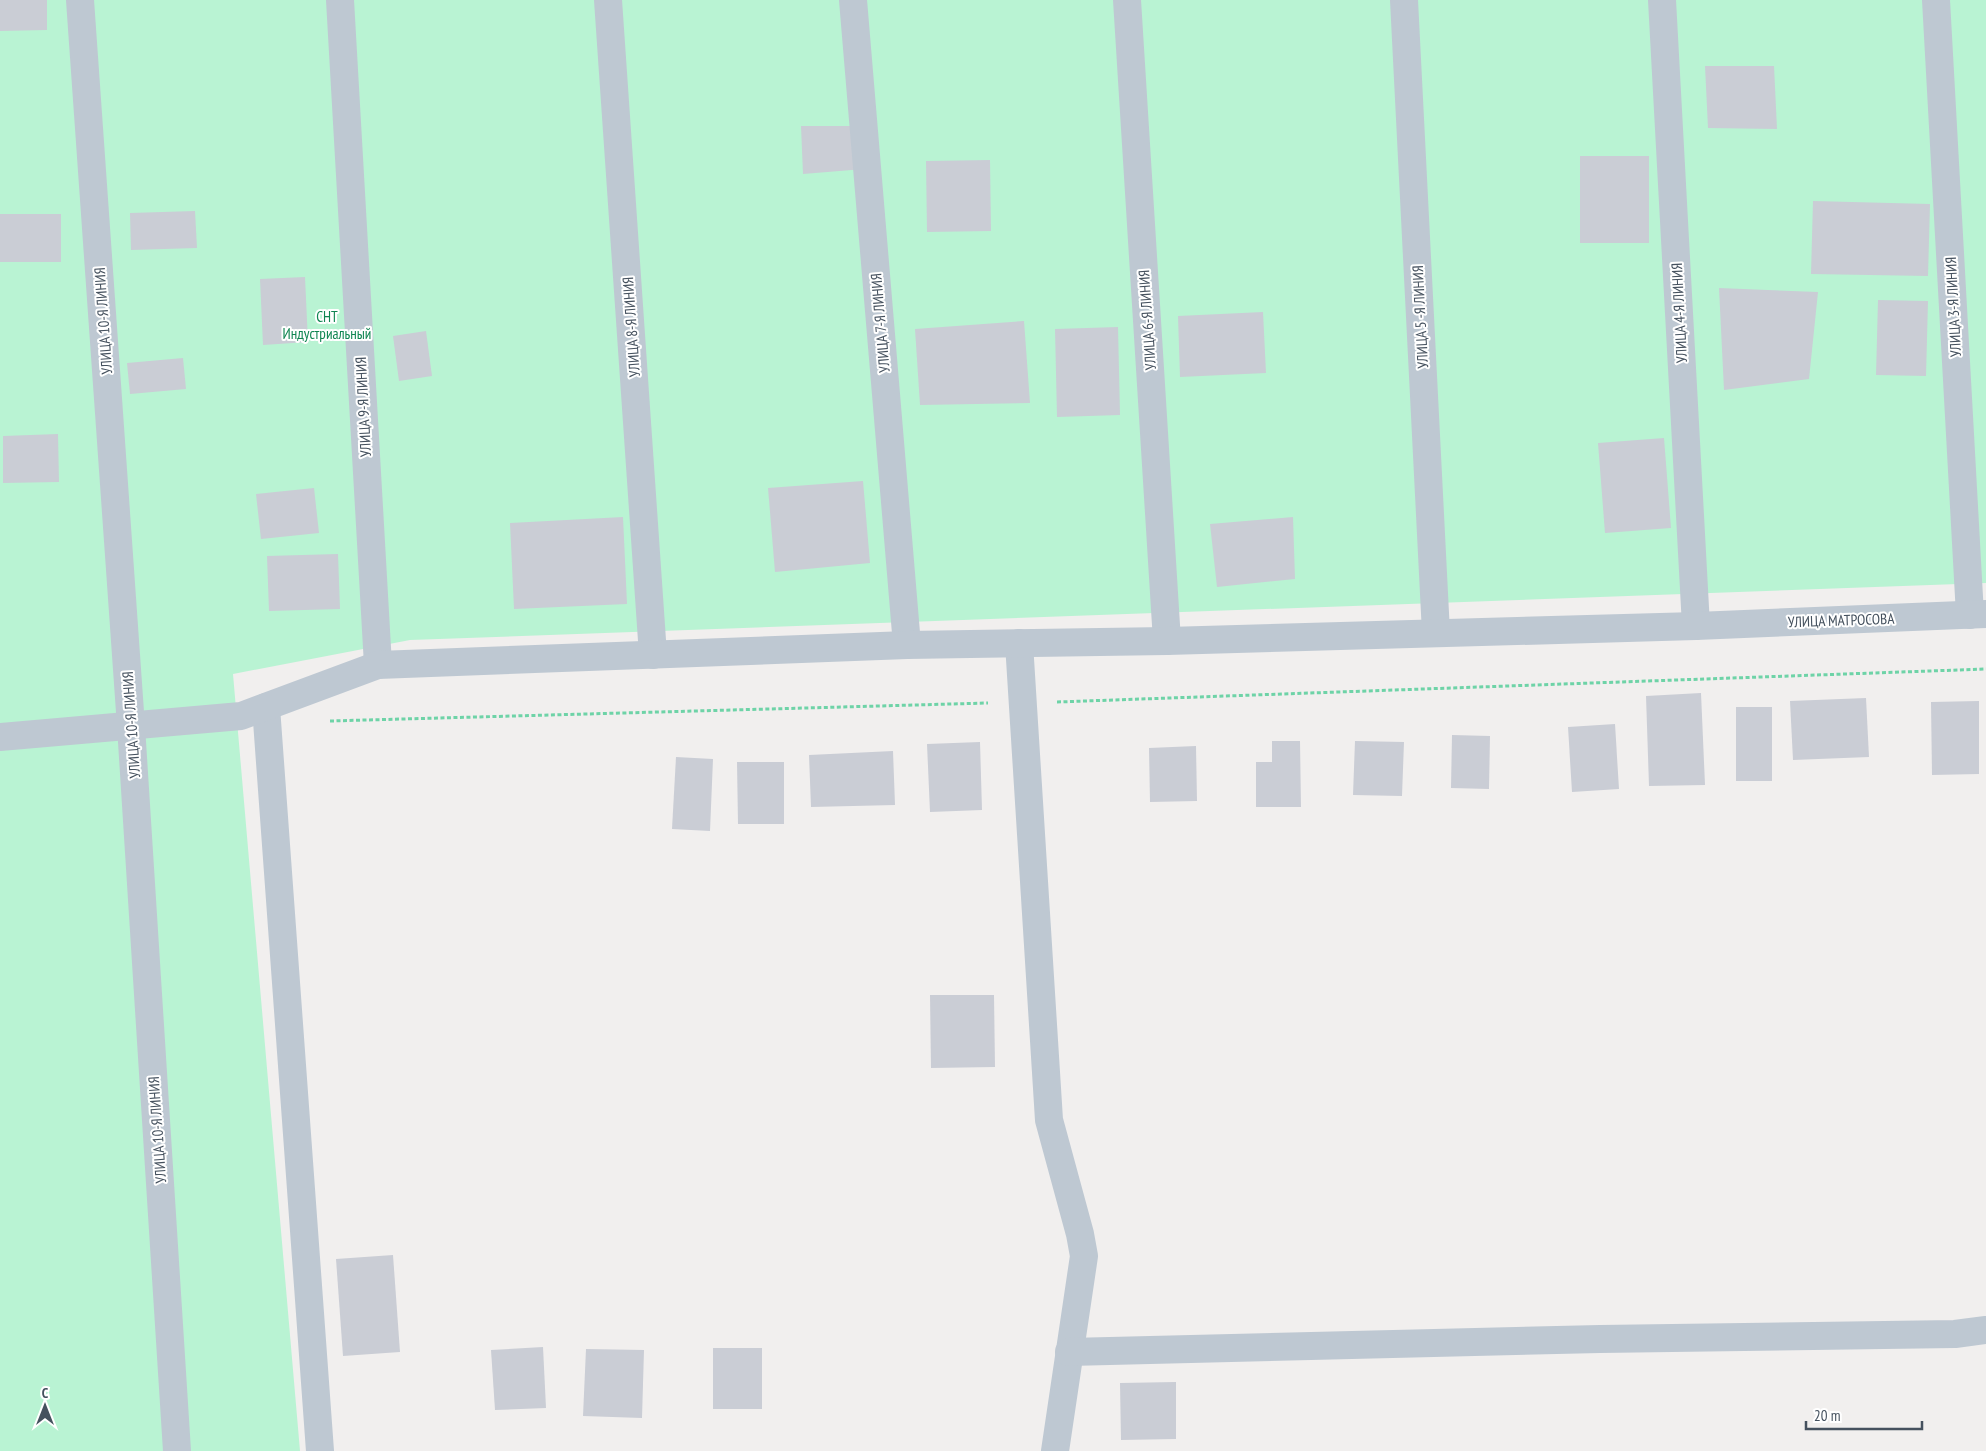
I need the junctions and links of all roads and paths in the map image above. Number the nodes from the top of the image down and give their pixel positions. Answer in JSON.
{"nodes":[{"id":1,"x":80,"y":0,"type":"edge"},
{"id":2,"x":340,"y":0,"type":"edge"},
{"id":3,"x":608,"y":0,"type":"edge"},
{"id":4,"x":853,"y":0,"type":"edge"},
{"id":5,"x":1127,"y":0,"type":"edge"},
{"id":6,"x":1404,"y":0,"type":"edge"},
{"id":7,"x":1662,"y":0,"type":"edge"},
{"id":8,"x":1936,"y":0,"type":"edge"},
{"id":9,"x":1978,"y":614,"type":"edge"},
{"id":10,"x":1696,"y":626,"type":"junction"},
{"id":11,"x":1436,"y":633,"type":"junction"},
{"id":12,"x":1167,"y":640,"type":"junction"},
{"id":13,"x":1019,"y":643,"type":"junction"},
{"id":14,"x":907,"y":645,"type":"junction"},
{"id":15,"x":653,"y":655,"type":"junction"},
{"id":16,"x":378,"y":665,"type":"junction"},
{"id":17,"x":1986,"y":669,"type":"edge"},
{"id":18,"x":1049,"y":702,"type":"dead end"},
{"id":19,"x":989,"y":703,"type":"dead end"},
{"id":20,"x":266,"y":707,"type":"junction"},
{"id":21,"x":322,"y":722,"type":"dead end"},
{"id":22,"x":131,"y":726,"type":"junction"},
{"id":23,"x":0,"y":737,"type":"edge"},
{"id":24,"x":1986,"y":1330,"type":"edge"},
{"id":25,"x":1069,"y":1352,"type":"junction"},
{"id":26,"x":178,"y":1451,"type":"edge"},
{"id":27,"x":320,"y":1451,"type":"edge"},
{"id":28,"x":1055,"y":1451,"type":"edge"}],
"edges":[{"from":1,"to":22,"type":"street","name":"УЛИЦА 10-Я ЛИНИЯ"},
{"from":2,"to":16,"type":"street","name":"УЛИЦА 9-Я ЛИНИЯ"},
{"from":3,"to":15,"type":"street","name":"УЛИЦА 8-Я ЛИНИЯ"},
{"from":4,"to":14,"type":"street","name":"УЛИЦА 7-Я ЛИНИЯ"},
{"from":5,"to":12,"type":"street","name":"УЛИЦА 6-Я ЛИНИЯ"},
{"from":6,"to":11,"type":"street","name":"УЛИЦА 5 -Я ЛИНИЯ"},
{"from":7,"to":10,"type":"street","name":"УЛИЦА 4-Я ЛИНИЯ"},
{"from":8,"to":9,"type":"street","name":"УЛИЦА 3-Я ЛИНИЯ"},
{"from":9,"to":10,"type":"street","name":"УЛИЦА МАТРОСОВА"},
{"from":10,"to":11,"type":"street","name":"УЛИЦА МАТРОСОВА"},
{"from":11,"to":12,"type":"street","name":"УЛИЦА МАТРОСОВА"},
{"from":12,"to":13,"type":"street","name":"УЛИЦА МАТРОСОВА"},
{"from":13,"to":14,"type":"street","name":"УЛИЦА МАТРОСОВА"},
{"from":13,"to":25,"type":"street"},
{"from":14,"to":15,"type":"street","name":"УЛИЦА МАТРОСОВА"},
{"from":15,"to":16,"type":"street","name":"УЛИЦА МАТРОСОВА"},
{"from":16,"to":20,"type":"street","name":"УЛИЦА МАТРОСОВА"},
{"from":17,"to":18,"type":"path"},
{"from":19,"to":21,"type":"path"},
{"from":20,"to":22,"type":"street","name":"УЛИЦА МАТРОСОВА"},
{"from":20,"to":27,"type":"street"},
{"from":22,"to":23,"type":"street","name":"УЛИЦА МАТРОСОВА"},
{"from":22,"to":26,"type":"street","name":"УЛИЦА 10-Я ЛИНИЯ"},
{"from":24,"to":25,"type":"street"},
{"from":25,"to":28,"type":"street"}]}
